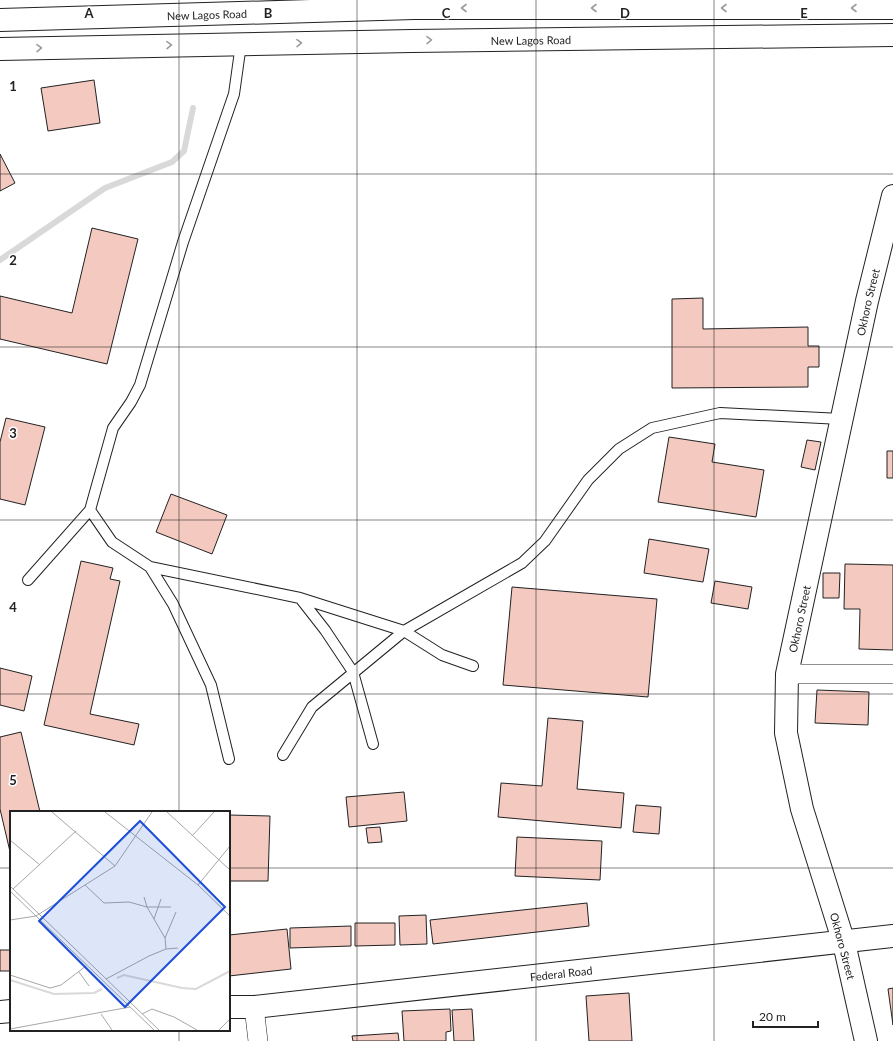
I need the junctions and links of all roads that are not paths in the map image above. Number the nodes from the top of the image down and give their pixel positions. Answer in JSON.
{"nodes":[{"id":1,"x":414,"y":4,"type":"edge"},
{"id":2,"x":893,"y":8,"type":"edge"},
{"id":3,"x":0,"y":20,"type":"edge"},
{"id":4,"x":893,"y":35,"type":"edge"},
{"id":5,"x":241,"y":44,"type":"junction"},
{"id":6,"x":0,"y":49,"type":"edge"},
{"id":7,"x":893,"y":196,"type":"edge"},
{"id":8,"x":841,"y":419,"type":"junction"},
{"id":9,"x":90,"y":510,"type":"junction"},
{"id":10,"x":150,"y":567,"type":"junction"},
{"id":11,"x":28,"y":580,"type":"dead end"},
{"id":12,"x":300,"y":598,"type":"junction"},
{"id":13,"x":404,"y":630,"type":"junction"},
{"id":14,"x":473,"y":666,"type":"dead end"},
{"id":15,"x":353,"y":672,"type":"junction"},
{"id":16,"x":787,"y":674,"type":"junction"},
{"id":17,"x":893,"y":674,"type":"edge"},
{"id":18,"x":373,"y":744,"type":"dead end"},
{"id":19,"x":283,"y":755,"type":"dead end"},
{"id":20,"x":228,"y":759,"type":"dead end"},
{"id":21,"x":893,"y":936,"type":"edge"},
{"id":22,"x":844,"y":943,"type":"junction"},
{"id":23,"x":254,"y":1007,"type":"junction"},
{"id":24,"x":230,"y":1008,"type":"edge"},
{"id":25,"x":10,"y":1011,"type":"edge"},
{"id":26,"x":0,"y":1012,"type":"edge"},
{"id":27,"x":258,"y":1041,"type":"edge"},
{"id":28,"x":866,"y":1041,"type":"edge"}],
"edges":[{"from":2,"to":1,"type":"main road","name":"New Lagos Road","one_way":true},
{"from":1,"to":3,"type":"main road","name":"New Lagos Road"},
{"from":5,"to":4,"type":"main road","name":"New Lagos Road","one_way":true},
{"from":6,"to":5,"type":"main road","name":"New Lagos Road","one_way":true},
{"from":5,"to":9,"type":"lane"},
{"from":7,"to":8,"type":"main road","name":"Okhoro Street"},
{"from":8,"to":13,"type":"lane"},
{"from":8,"to":16,"type":"main road","name":"Okhoro Street"},
{"from":9,"to":10,"type":"lane"},
{"from":9,"to":11,"type":"lane"},
{"from":10,"to":12,"type":"lane"},
{"from":10,"to":20,"type":"lane"},
{"from":12,"to":13,"type":"lane"},
{"from":12,"to":15,"type":"lane"},
{"from":13,"to":14,"type":"lane"},
{"from":13,"to":15,"type":"lane"},
{"from":15,"to":18,"type":"lane"},
{"from":15,"to":19,"type":"lane"},
{"from":16,"to":17,"type":"street"},
{"from":16,"to":22,"type":"main road","name":"Okhoro Street"},
{"from":21,"to":22,"type":"main road","name":"Federal Road"},
{"from":22,"to":23,"type":"main road","name":"Federal Road"},
{"from":22,"to":28,"type":"main road","name":"Okhoro Street"},
{"from":23,"to":24,"type":"main road","name":"Federal Road"},
{"from":23,"to":27,"type":"street"},
{"from":25,"to":26,"type":"main road"}]}
